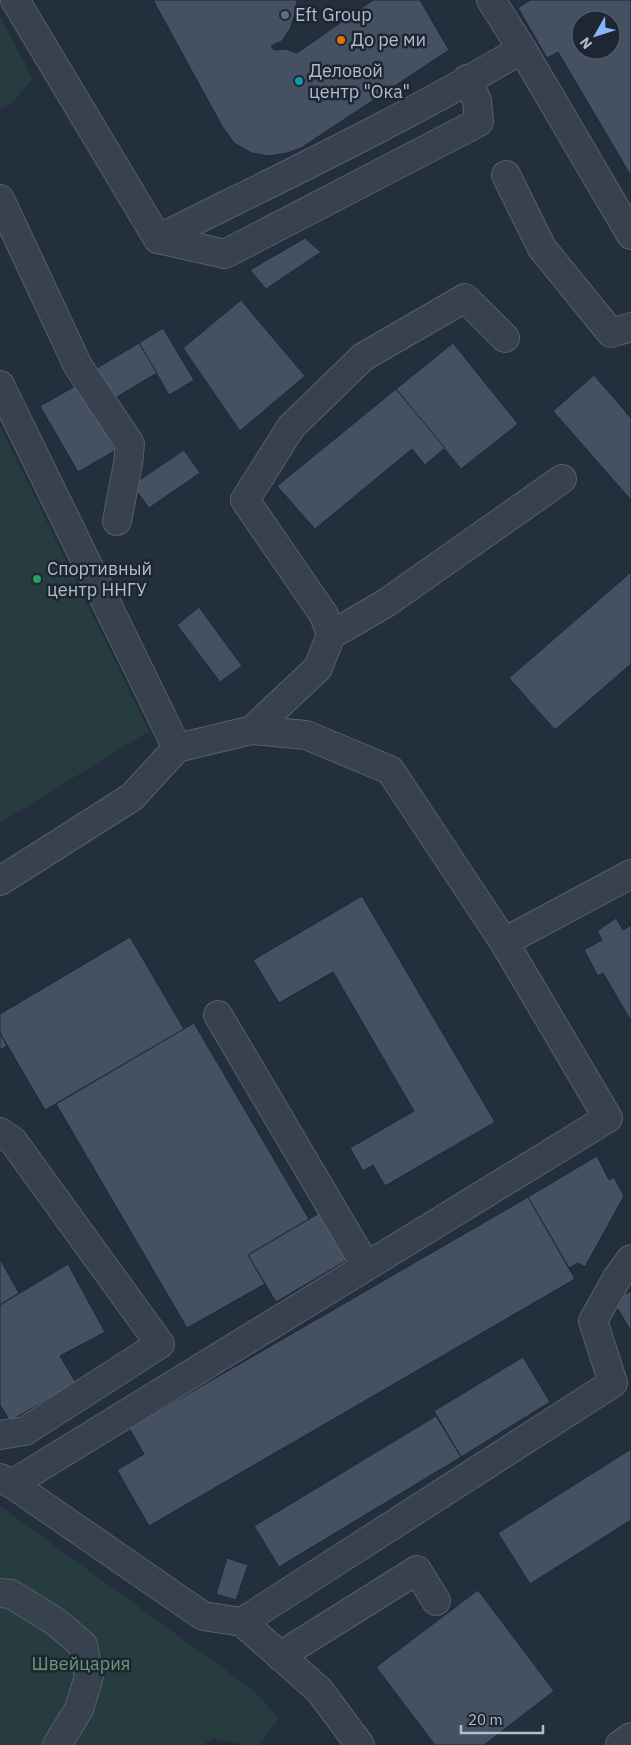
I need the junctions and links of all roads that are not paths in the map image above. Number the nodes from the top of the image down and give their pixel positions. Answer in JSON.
{"nodes":[{"id":1,"x":15,"y":0,"type":"edge"},
{"id":2,"x":491,"y":0,"type":"edge"},
{"id":3,"x":522,"y":48,"type":"junction"},
{"id":4,"x":467,"y":79,"type":"junction"},
{"id":5,"x":506,"y":176,"type":"dead end"},
{"id":6,"x":0,"y":199,"type":"edge"},
{"id":7,"x":631,"y":235,"type":"edge"},
{"id":8,"x":158,"y":239,"type":"junction"},
{"id":9,"x":631,"y":327,"type":"edge"},
{"id":10,"x":505,"y":338,"type":"dead end"},
{"id":11,"x":0,"y":385,"type":"edge"},
{"id":12,"x":562,"y":479,"type":"dead end"},
{"id":13,"x":116,"y":521,"type":"dead end"},
{"id":14,"x":331,"y":635,"type":"junction"},
{"id":15,"x":252,"y":730,"type":"junction"},
{"id":16,"x":177,"y":748,"type":"junction"},
{"id":17,"x":631,"y":874,"type":"edge"},
{"id":18,"x":0,"y":881,"type":"edge"},
{"id":19,"x":504,"y":942,"type":"junction"},
{"id":20,"x":218,"y":1015,"type":"dead end"},
{"id":21,"x":0,"y":1132,"type":"edge"},
{"id":22,"x":631,"y":1259,"type":"edge"},
{"id":23,"x":366,"y":1266,"type":"junction"},
{"id":24,"x":622,"y":1386,"type":"edge"},
{"id":25,"x":0,"y":1436,"type":"edge"},
{"id":26,"x":6,"y":1481,"type":"edge"},
{"id":27,"x":0,"y":1593,"type":"edge"},
{"id":28,"x":436,"y":1601,"type":"dead end"},
{"id":29,"x":242,"y":1622,"type":"junction"},
{"id":30,"x":280,"y":1656,"type":"junction"},
{"id":31,"x":631,"y":1737,"type":"edge"},
{"id":32,"x":57,"y":1745,"type":"edge"},
{"id":33,"x":360,"y":1745,"type":"edge"},
{"id":34,"x":620,"y":1745,"type":"edge"}],
"edges":[{"from":1,"to":8,"type":"lane"},
{"from":2,"to":3,"type":"lane"},
{"from":3,"to":4,"type":"lane"},
{"from":3,"to":7,"type":"lane"},
{"from":4,"to":8,"type":"lane"},
{"from":4,"to":8,"type":"lane"},
{"from":5,"to":9,"type":"lane"},
{"from":6,"to":13,"type":"lane"},
{"from":10,"to":14,"type":"lane"},
{"from":11,"to":16,"type":"lane"},
{"from":12,"to":14,"type":"lane"},
{"from":14,"to":15,"type":"lane"},
{"from":15,"to":16,"type":"lane"},
{"from":15,"to":19,"type":"lane"},
{"from":16,"to":18,"type":"lane"},
{"from":17,"to":19,"type":"lane"},
{"from":19,"to":23,"type":"lane"},
{"from":20,"to":23,"type":"lane"},
{"from":21,"to":25,"type":"lane"},
{"from":22,"to":24,"type":"lane"},
{"from":23,"to":26,"type":"lane"},
{"from":24,"to":29,"type":"lane"},
{"from":26,"to":29,"type":"lane"},
{"from":27,"to":32,"type":"lane"},
{"from":28,"to":30,"type":"lane"},
{"from":29,"to":30,"type":"lane"},
{"from":30,"to":33,"type":"lane"},
{"from":31,"to":34,"type":"lane"}]}
